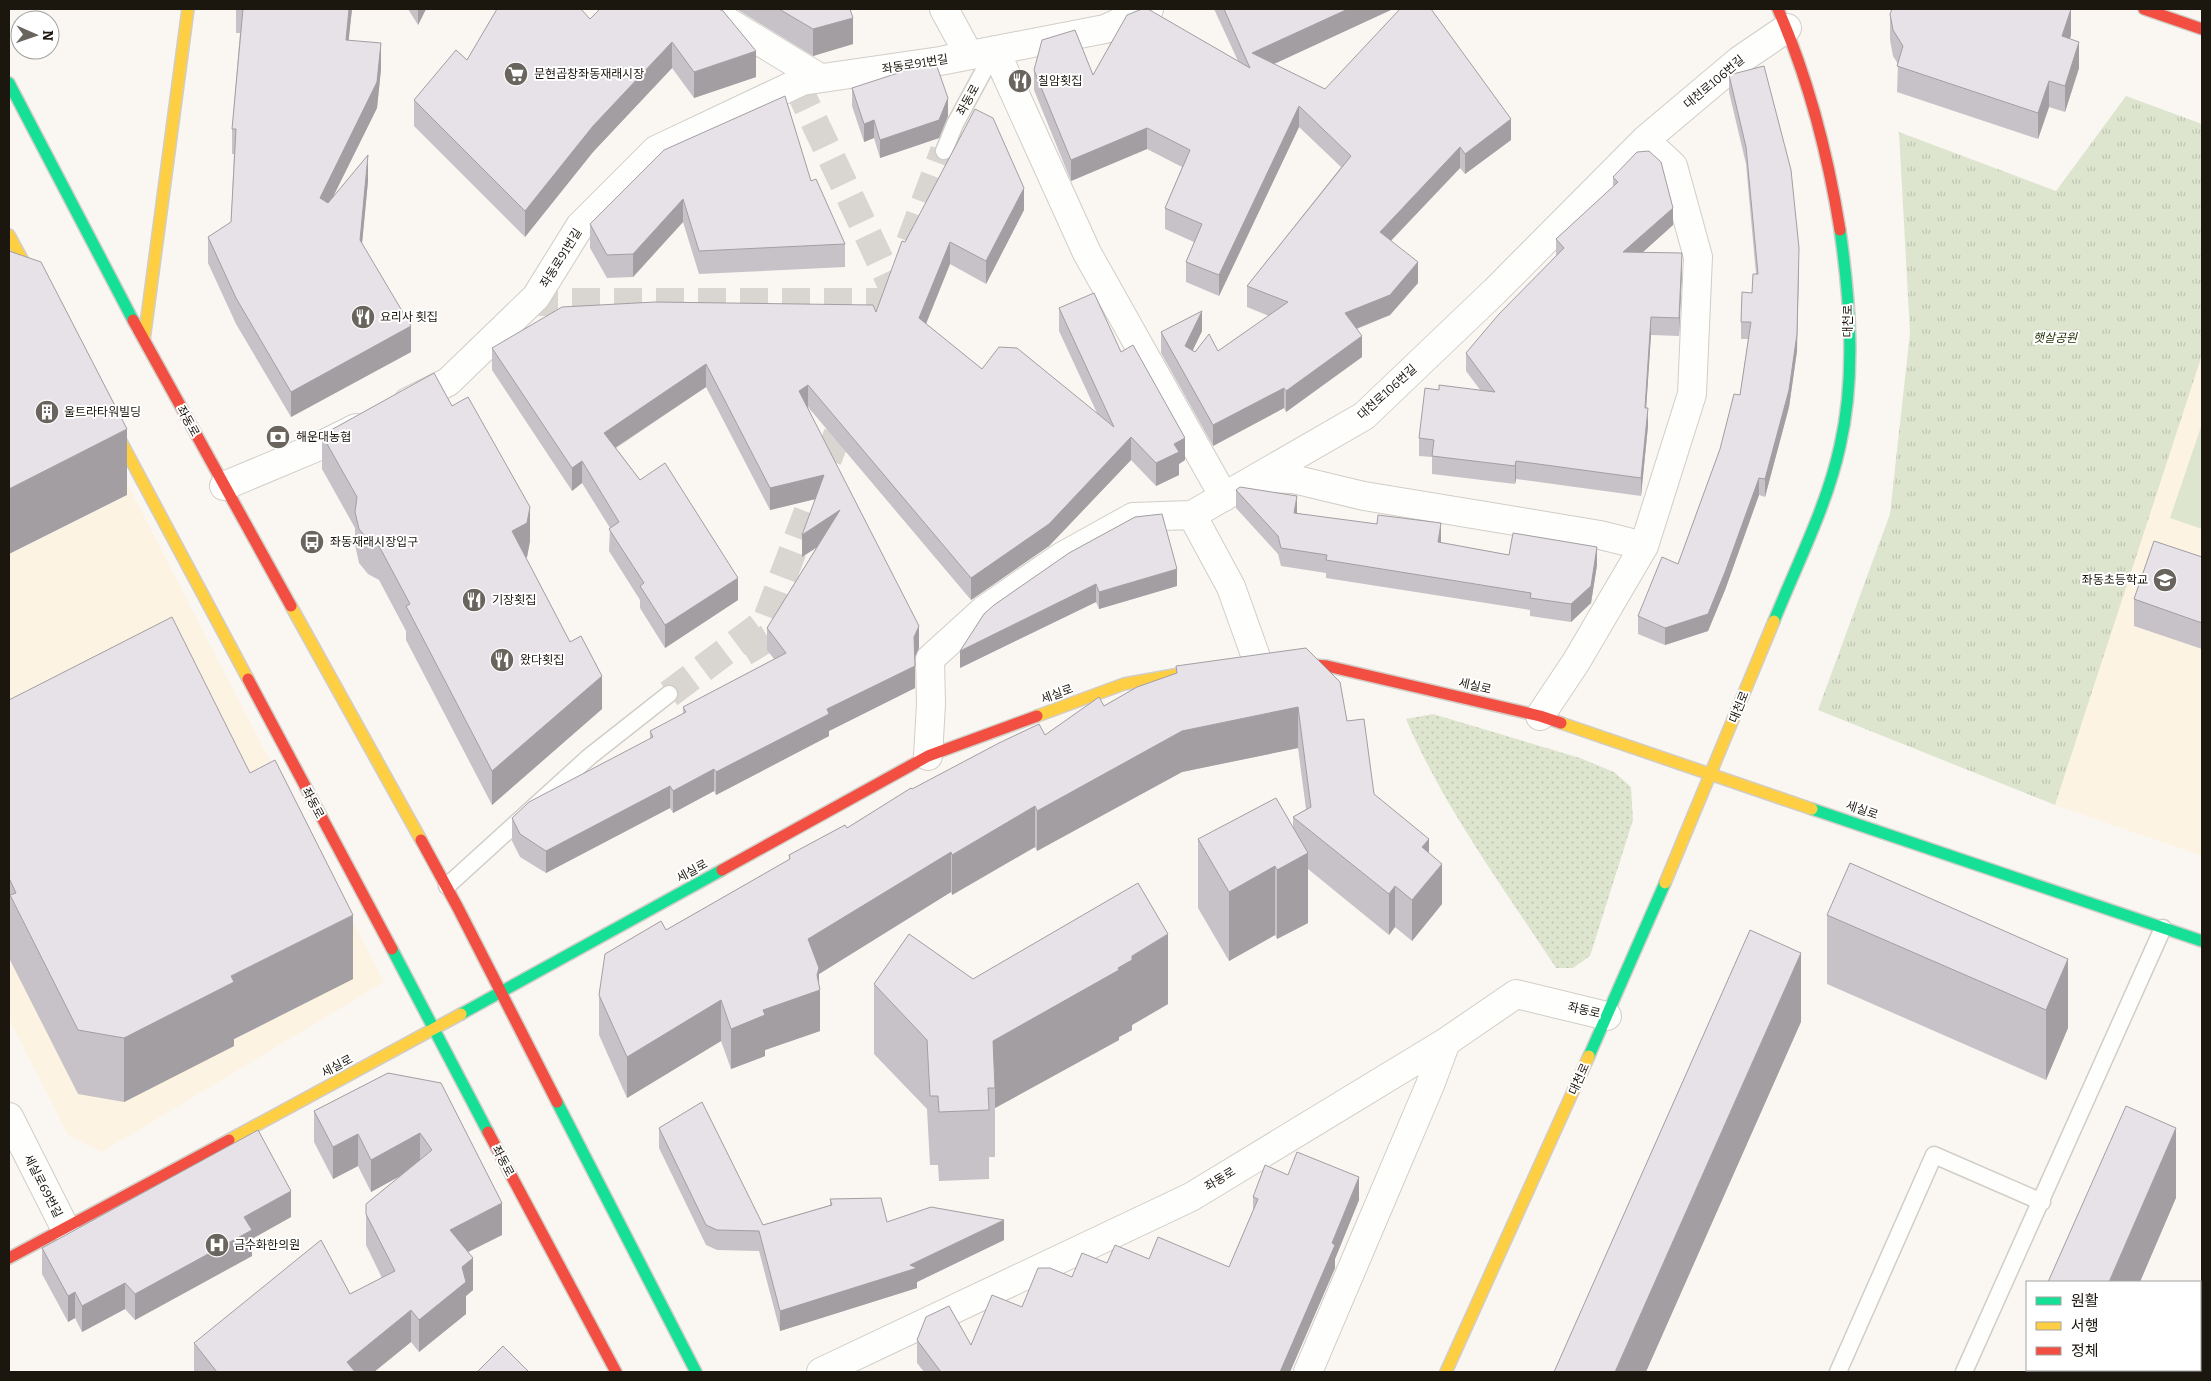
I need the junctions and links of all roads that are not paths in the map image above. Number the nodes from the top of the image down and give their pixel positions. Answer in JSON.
{"nodes":[{"id":1,"x":188,"y":9,"type":"edge"},
{"id":2,"x":712,"y":9,"type":"edge"},
{"id":3,"x":944,"y":9,"type":"edge"},
{"id":4,"x":1149,"y":9,"type":"edge"},
{"id":5,"x":2144,"y":9,"type":"edge"},
{"id":6,"x":2194,"y":9,"type":"edge"},
{"id":7,"x":1787,"y":17,"type":"edge"},
{"id":8,"x":2196,"y":27,"type":"edge"},
{"id":9,"x":982,"y":52,"type":"junction"},
{"id":10,"x":820,"y":78,"type":"junction"},
{"id":11,"x":9,"y":83,"type":"edge"},
{"id":12,"x":1645,"y":140,"type":"junction"},
{"id":13,"x":944,"y":150,"type":"tunnel mouth"},
{"id":14,"x":9,"y":235,"type":"edge"},
{"id":15,"x":43,"y":299,"type":"edge"},
{"id":16,"x":144,"y":340,"type":"junction"},
{"id":17,"x":102,"y":408,"type":"edge"},
{"id":18,"x":1255,"y":478,"type":"junction"},
{"id":19,"x":224,"y":486,"type":"junction"},
{"id":20,"x":1224,"y":497,"type":"junction"},
{"id":21,"x":1192,"y":515,"type":"junction"},
{"id":22,"x":1644,"y":546,"type":"junction"},
{"id":23,"x":1262,"y":661,"type":"joint"},
{"id":24,"x":1219,"y":667,"type":"edge"},
{"id":25,"x":669,"y":694,"type":"tunnel mouth"},
{"id":26,"x":1540,"y":716,"type":"junction"},
{"id":27,"x":928,"y":756,"type":"junction"},
{"id":28,"x":1712,"y":773,"type":"junction"},
{"id":29,"x":447,"y":886,"type":"junction"},
{"id":30,"x":2163,"y":928,"type":"junction"},
{"id":31,"x":2202,"y":941,"type":"edge"},
{"id":32,"x":502,"y":991,"type":"junction"},
{"id":33,"x":1607,"y":1016,"type":"junction"},
{"id":34,"x":433,"y":1030,"type":"junction"},
{"id":35,"x":1446,"y":1042,"type":"junction"},
{"id":36,"x":9,"y":1117,"type":"edge"},
{"id":37,"x":2042,"y":1202,"type":"junction"},
{"id":38,"x":64,"y":1228,"type":"junction"},
{"id":39,"x":9,"y":1258,"type":"edge"},
{"id":40,"x":616,"y":1372,"type":"edge"},
{"id":41,"x":696,"y":1372,"type":"edge"},
{"id":42,"x":821,"y":1372,"type":"edge"},
{"id":43,"x":1308,"y":1372,"type":"edge"},
{"id":44,"x":1446,"y":1372,"type":"edge"},
{"id":45,"x":1838,"y":1372,"type":"edge"},
{"id":46,"x":1964,"y":1372,"type":"edge"}],
"edges":[{"from":1,"to":16,"type":"street"},
{"from":2,"to":10,"type":"street"},
{"from":3,"to":9,"type":"street","name":"좌동로91번길"},
{"from":4,"to":9,"type":"street","name":"좌동로91번길"},
{"from":5,"to":8,"type":"street"},
{"from":6,"to":8,"type":"lane"},
{"from":7,"to":12,"type":"street","name":"대천로106번길"},
{"from":7,"to":28,"type":"street","name":"대천로"},
{"from":9,"to":10,"type":"street","name":"좌동로91번길"},
{"from":9,"to":13,"type":"lane","name":"좌동로"},
{"from":9,"to":20,"type":"street"},
{"from":10,"to":19,"type":"street","name":"좌동로91번길"},
{"from":11,"to":16,"type":"street","name":"좌동로"},
{"from":12,"to":18,"type":"street","name":"대천로106번길"},
{"from":12,"to":22,"type":"street"},
{"from":14,"to":15,"type":"street"},
{"from":16,"to":19,"type":"street","name":"좌동로"},
{"from":17,"to":34,"type":"street","name":"좌동로"},
{"from":18,"to":20,"type":"street","name":"대천로106번길"},
{"from":18,"to":22,"type":"street"},
{"from":19,"to":29,"type":"street","name":"좌동로"},
{"from":20,"to":21,"type":"street","name":"대천로106번길"},
{"from":21,"to":23,"type":"street"},
{"from":21,"to":27,"type":"street"},
{"from":22,"to":26,"type":"street"},
{"from":23,"to":26,"type":"street","name":"세실로"},
{"from":24,"to":27,"type":"street","name":"세실로"},
{"from":25,"to":29,"type":"lane"},
{"from":26,"to":28,"type":"street","name":"세실로"},
{"from":27,"to":32,"type":"street","name":"세실로"},
{"from":28,"to":30,"type":"street","name":"세실로"},
{"from":28,"to":33,"type":"street","name":"대천로"},
{"from":29,"to":32,"type":"street","name":"좌동로"},
{"from":30,"to":31,"type":"street","name":"세실로"},
{"from":30,"to":37,"type":"lane"},
{"from":32,"to":34,"type":"street","name":"세실로"},
{"from":32,"to":41,"type":"street","name":"좌동로"},
{"from":33,"to":35,"type":"street","name":"좌동로"},
{"from":33,"to":44,"type":"street","name":"대천로"},
{"from":34,"to":38,"type":"street","name":"세실로"},
{"from":34,"to":40,"type":"street","name":"좌동로"},
{"from":35,"to":42,"type":"street","name":"좌동로"},
{"from":35,"to":43,"type":"street"},
{"from":36,"to":38,"type":"street","name":"세실로69번길"},
{"from":37,"to":45,"type":"lane"},
{"from":37,"to":46,"type":"lane"},
{"from":38,"to":39,"type":"street","name":"세실로"}]}
